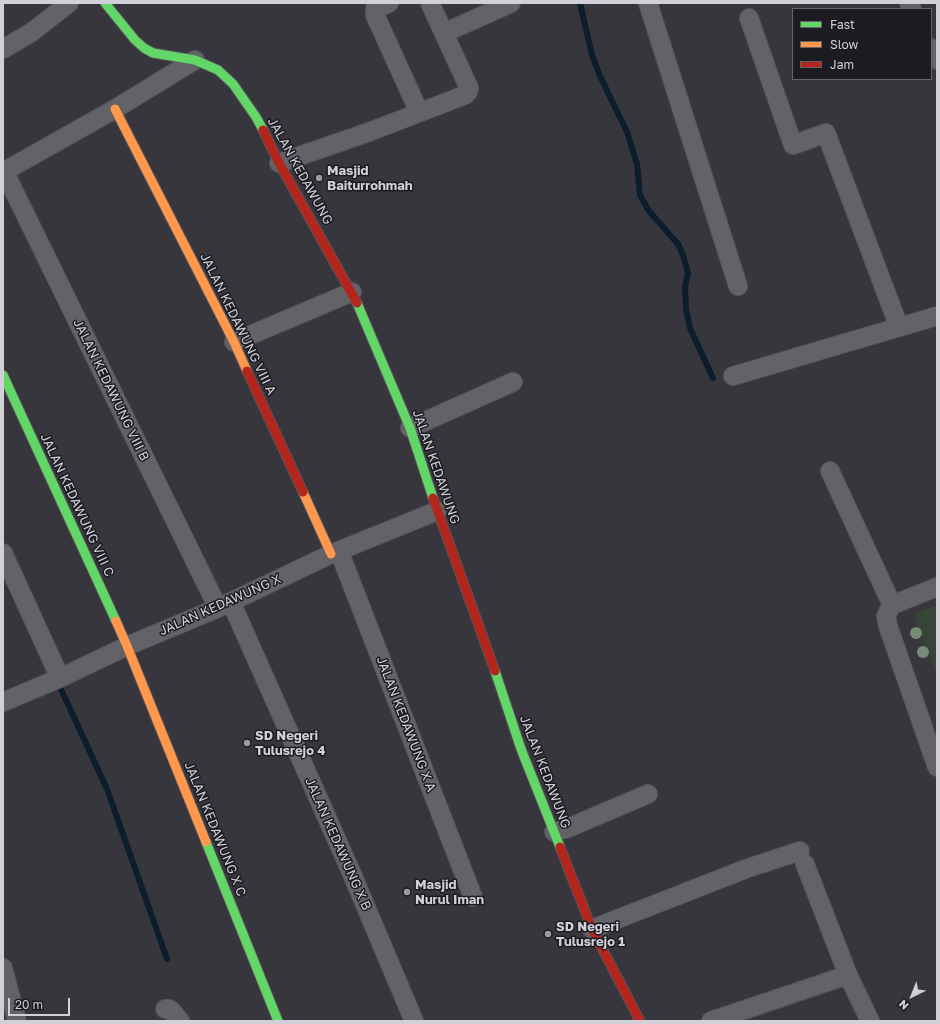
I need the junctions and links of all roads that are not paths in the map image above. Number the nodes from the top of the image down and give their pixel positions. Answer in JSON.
{"nodes":[{"id":1,"x":69,"y":3,"type":"edge"},
{"id":2,"x":105,"y":3,"type":"edge"},
{"id":3,"x":389,"y":3,"type":"edge"},
{"id":4,"x":430,"y":3,"type":"edge"},
{"id":5,"x":511,"y":3,"type":"edge"},
{"id":6,"x":648,"y":3,"type":"edge"},
{"id":7,"x":748,"y":18,"type":"dead end"},
{"id":8,"x":444,"y":33,"type":"junction"},
{"id":9,"x":3,"y":50,"type":"edge"},
{"id":10,"x":932,"y":50,"type":"edge"},
{"id":11,"x":196,"y":60,"type":"junction"},
{"id":12,"x":937,"y":60,"type":"edge"},
{"id":13,"x":115,"y":108,"type":"junction"},
{"id":14,"x":419,"y":112,"type":"junction"},
{"id":15,"x":279,"y":162,"type":"junction"},
{"id":16,"x":4,"y":172,"type":"edge"},
{"id":17,"x":738,"y":286,"type":"dead end"},
{"id":18,"x":352,"y":292,"type":"junction"},
{"id":19,"x":937,"y":316,"type":"edge"},
{"id":20,"x":899,"y":328,"type":"junction"},
{"id":21,"x":234,"y":342,"type":"junction"},
{"id":22,"x":3,"y":375,"type":"edge"},
{"id":23,"x":733,"y":376,"type":"dead end"},
{"id":24,"x":513,"y":382,"type":"dead end"},
{"id":25,"x":410,"y":428,"type":"junction"},
{"id":26,"x":830,"y":471,"type":"dead end"},
{"id":27,"x":437,"y":511,"type":"junction"},
{"id":28,"x":3,"y":552,"type":"edge"},
{"id":29,"x":335,"y":553,"type":"junction"},
{"id":30,"x":937,"y":587,"type":"edge"},
{"id":31,"x":224,"y":605,"type":"junction"},
{"id":32,"x":890,"y":609,"type":"junction"},
{"id":33,"x":127,"y":646,"type":"junction"},
{"id":34,"x":60,"y":678,"type":"junction"},
{"id":35,"x":3,"y":702,"type":"edge"},
{"id":36,"x":937,"y":767,"type":"edge"},
{"id":37,"x":648,"y":794,"type":"dead end"},
{"id":38,"x":554,"y":832,"type":"junction"},
{"id":39,"x":473,"y":897,"type":"dead end"},
{"id":40,"x":592,"y":929,"type":"junction"},
{"id":41,"x":3,"y":968,"type":"edge"},
{"id":42,"x":848,"y":975,"type":"junction"},
{"id":43,"x":165,"y":1009,"type":"dead end"},
{"id":44,"x":17,"y":1021,"type":"edge"},
{"id":45,"x":180,"y":1021,"type":"edge"},
{"id":46,"x":278,"y":1021,"type":"edge"},
{"id":47,"x":414,"y":1021,"type":"edge"},
{"id":48,"x":640,"y":1021,"type":"edge"},
{"id":49,"x":711,"y":1021,"type":"edge"},
{"id":50,"x":870,"y":1021,"type":"edge"}],
"edges":[{"from":1,"to":9,"type":"street"},
{"from":2,"to":11,"type":"street","name":"JALAN KEDAWUNG"},
{"from":3,"to":14,"type":"street"},
{"from":4,"to":8,"type":"street"},
{"from":5,"to":8,"type":"street"},
{"from":6,"to":17,"type":"street"},
{"from":7,"to":20,"type":"street"},
{"from":8,"to":14,"type":"street"},
{"from":10,"to":12,"type":"street"},
{"from":11,"to":13,"type":"street"},
{"from":11,"to":15,"type":"street","name":"JALAN KEDAWUNG"},
{"from":13,"to":16,"type":"street"},
{"from":13,"to":21,"type":"street","name":"JALAN KEDAWUNG VIII A"},
{"from":14,"to":15,"type":"street"},
{"from":15,"to":18,"type":"street","name":"JALAN KEDAWUNG"},
{"from":16,"to":31,"type":"street","name":"JALAN KEDAWUNG VIII B"},
{"from":18,"to":21,"type":"street"},
{"from":18,"to":25,"type":"street","name":"JALAN KEDAWUNG"},
{"from":19,"to":20,"type":"street"},
{"from":20,"to":23,"type":"street"},
{"from":21,"to":29,"type":"street","name":"JALAN KEDAWUNG VIII A"},
{"from":22,"to":33,"type":"street","name":"JALAN KEDAWUNG VIII C"},
{"from":24,"to":25,"type":"street"},
{"from":25,"to":27,"type":"street","name":"JALAN KEDAWUNG"},
{"from":26,"to":32,"type":"street"},
{"from":27,"to":29,"type":"street","name":"JALAN KEDAWUNG X"},
{"from":27,"to":38,"type":"street","name":"JALAN KEDAWUNG"},
{"from":28,"to":34,"type":"street"},
{"from":29,"to":31,"type":"street","name":"JALAN KEDAWUNG X"},
{"from":29,"to":39,"type":"street","name":"JALAN KEDAWUNG X A"},
{"from":30,"to":32,"type":"street"},
{"from":31,"to":33,"type":"street","name":"JALAN KEDAWUNG X"},
{"from":31,"to":47,"type":"street","name":"JALAN KEDAWUNG X B"},
{"from":32,"to":36,"type":"street"},
{"from":33,"to":34,"type":"street","name":"JALAN KEDAWUNG X"},
{"from":33,"to":46,"type":"street","name":"JALAN KEDAWUNG X C"},
{"from":34,"to":35,"type":"street","name":"JALAN KEDAWUNG X"},
{"from":37,"to":38,"type":"street"},
{"from":38,"to":40,"type":"street","name":"JALAN KEDAWUNG"},
{"from":40,"to":42,"type":"street"},
{"from":40,"to":48,"type":"street","name":"JALAN KEDAWUNG"},
{"from":41,"to":44,"type":"street"},
{"from":42,"to":49,"type":"street"},
{"from":42,"to":50,"type":"street"},
{"from":43,"to":45,"type":"street"}]}
